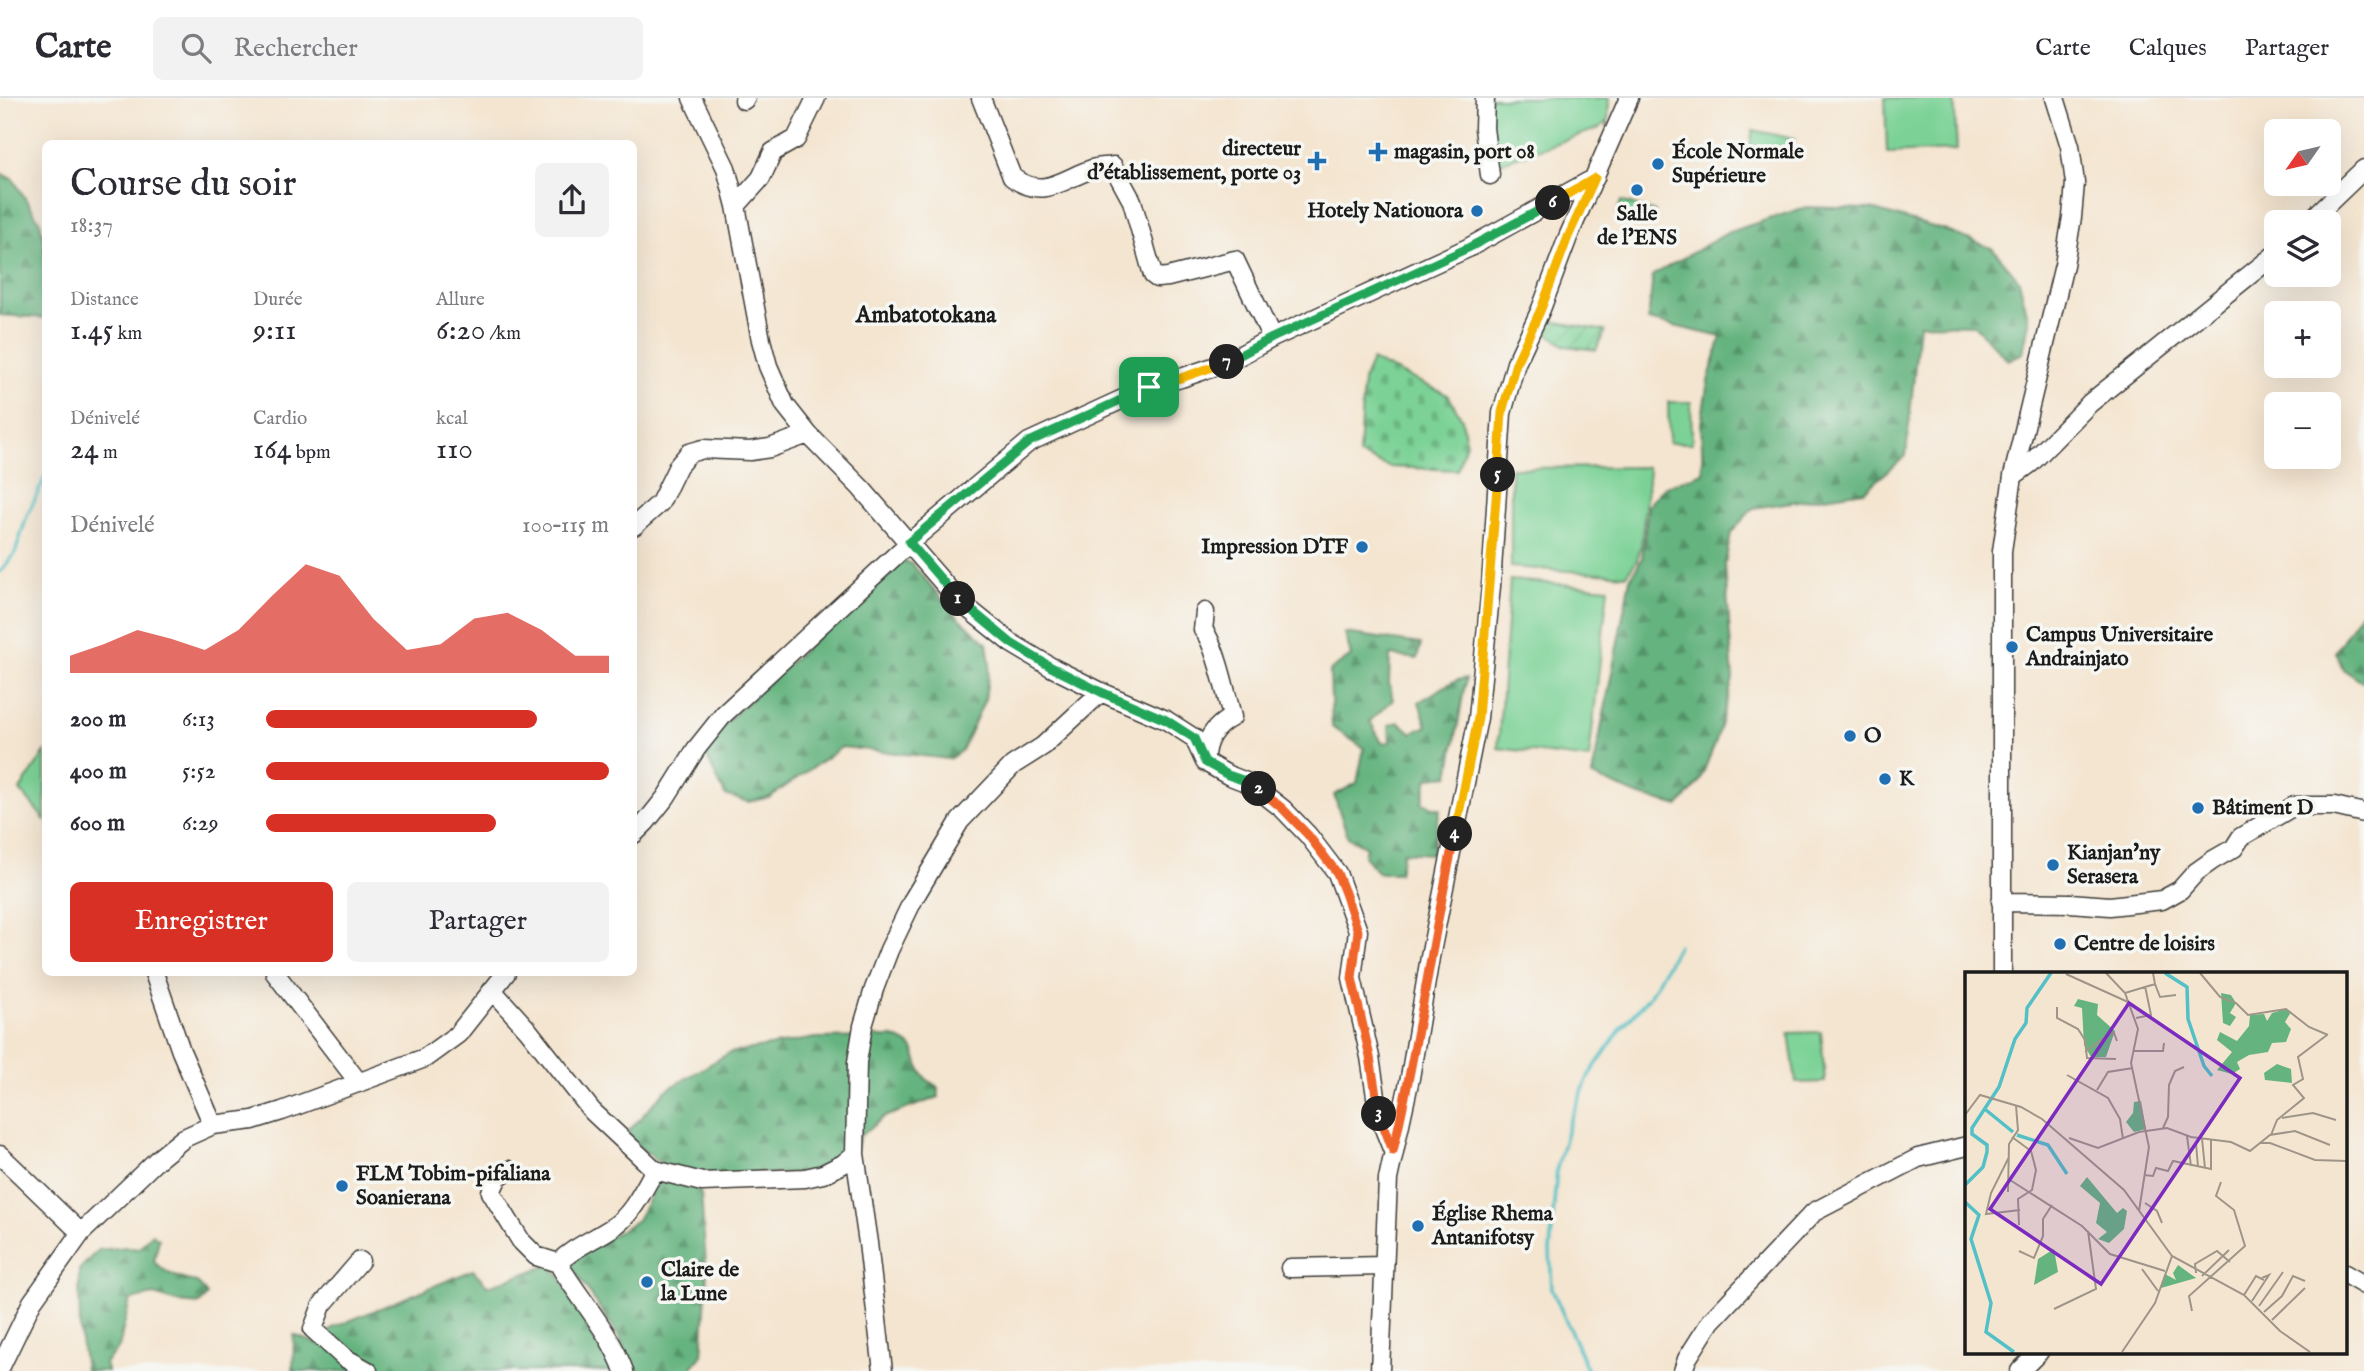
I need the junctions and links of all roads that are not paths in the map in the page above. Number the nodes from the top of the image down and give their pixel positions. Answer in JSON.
{"nodes":[{"id":1,"x":692,"y":98,"type":"edge"},
{"id":2,"x":816,"y":98,"type":"edge"},
{"id":3,"x":981,"y":98,"type":"edge"},
{"id":4,"x":1485,"y":98,"type":"edge"},
{"id":5,"x":1629,"y":98,"type":"edge"},
{"id":6,"x":2055,"y":98,"type":"edge"},
{"id":7,"x":2364,"y":169,"type":"edge"},
{"id":8,"x":1490,"y":175,"type":"dead end"},
{"id":9,"x":1595,"y":178,"type":"junction"},
{"id":10,"x":736,"y":206,"type":"junction"},
{"id":11,"x":2321,"y":210,"type":"edge"},
{"id":12,"x":2264,"y":263,"type":"edge"},
{"id":13,"x":1272,"y":338,"type":"junction"},
{"id":14,"x":808,"y":435,"type":"junction"},
{"id":15,"x":2013,"y":476,"type":"junction"},
{"id":16,"x":637,"y":523,"type":"edge"},
{"id":17,"x":909,"y":542,"type":"junction"},
{"id":18,"x":1205,"y":612,"type":"dead end"},
{"id":19,"x":1101,"y":692,"type":"junction"},
{"id":20,"x":1205,"y":762,"type":"junction"},
{"id":21,"x":2364,"y":813,"type":"edge"},
{"id":22,"x":637,"y":831,"type":"edge"},
{"id":23,"x":2001,"y":902,"type":"junction"},
{"id":24,"x":2002,"y":972,"type":"edge"},
{"id":25,"x":155,"y":976,"type":"edge"},
{"id":26,"x":277,"y":976,"type":"edge"},
{"id":27,"x":504,"y":976,"type":"edge"},
{"id":28,"x":492,"y":990,"type":"junction"},
{"id":29,"x":359,"y":1083,"type":"junction"},
{"id":30,"x":213,"y":1125,"type":"junction"},
{"id":31,"x":1965,"y":1146,"type":"edge"},
{"id":32,"x":1393,"y":1151,"type":"junction"},
{"id":33,"x":855,"y":1154,"type":"junction"},
{"id":34,"x":0,"y":1155,"type":"edge"},
{"id":35,"x":509,"y":1170,"type":"dead end"},
{"id":36,"x":655,"y":1170,"type":"junction"},
{"id":37,"x":81,"y":1233,"type":"junction"},
{"id":38,"x":360,"y":1261,"type":"dead end"},
{"id":39,"x":558,"y":1262,"type":"junction"},
{"id":40,"x":1384,"y":1266,"type":"junction"},
{"id":41,"x":1290,"y":1268,"type":"dead end"},
{"id":42,"x":2346,"y":1275,"type":"edge"},
{"id":43,"x":2364,"y":1285,"type":"edge"},
{"id":44,"x":0,"y":1368,"type":"edge"},
{"id":45,"x":368,"y":1371,"type":"edge"},
{"id":46,"x":624,"y":1371,"type":"edge"},
{"id":47,"x":883,"y":1371,"type":"edge"},
{"id":48,"x":1380,"y":1371,"type":"edge"},
{"id":49,"x":1683,"y":1371,"type":"edge"}],
"edges":[{"from":1,"to":10,"type":"street"},
{"from":2,"to":10,"type":"street"},
{"from":3,"to":13,"type":"street"},
{"from":4,"to":8,"type":"street"},
{"from":5,"to":9,"type":"street"},
{"from":6,"to":15,"type":"street"},
{"from":7,"to":11,"type":"street"},
{"from":9,"to":13,"type":"street"},
{"from":9,"to":32,"type":"street"},
{"from":10,"to":14,"type":"street"},
{"from":12,"to":15,"type":"street"},
{"from":13,"to":17,"type":"street"},
{"from":14,"to":16,"type":"street"},
{"from":14,"to":17,"type":"street"},
{"from":15,"to":23,"type":"street"},
{"from":17,"to":19,"type":"street"},
{"from":17,"to":22,"type":"street"},
{"from":18,"to":20,"type":"street"},
{"from":19,"to":20,"type":"street"},
{"from":19,"to":33,"type":"street"},
{"from":20,"to":32,"type":"street"},
{"from":21,"to":23,"type":"street"},
{"from":23,"to":24,"type":"street"},
{"from":25,"to":30,"type":"street"},
{"from":26,"to":29,"type":"street"},
{"from":27,"to":28,"type":"street"},
{"from":28,"to":29,"type":"street"},
{"from":28,"to":36,"type":"street"},
{"from":29,"to":30,"type":"street"},
{"from":30,"to":37,"type":"street"},
{"from":31,"to":49,"type":"street"},
{"from":32,"to":40,"type":"street"},
{"from":33,"to":36,"type":"street"},
{"from":33,"to":47,"type":"street"},
{"from":34,"to":37,"type":"street"},
{"from":35,"to":39,"type":"street"},
{"from":36,"to":39,"type":"street"},
{"from":37,"to":44,"type":"street"},
{"from":38,"to":45,"type":"street"},
{"from":39,"to":46,"type":"street"},
{"from":40,"to":41,"type":"street"},
{"from":40,"to":48,"type":"street"},
{"from":42,"to":43,"type":"street"}]}
